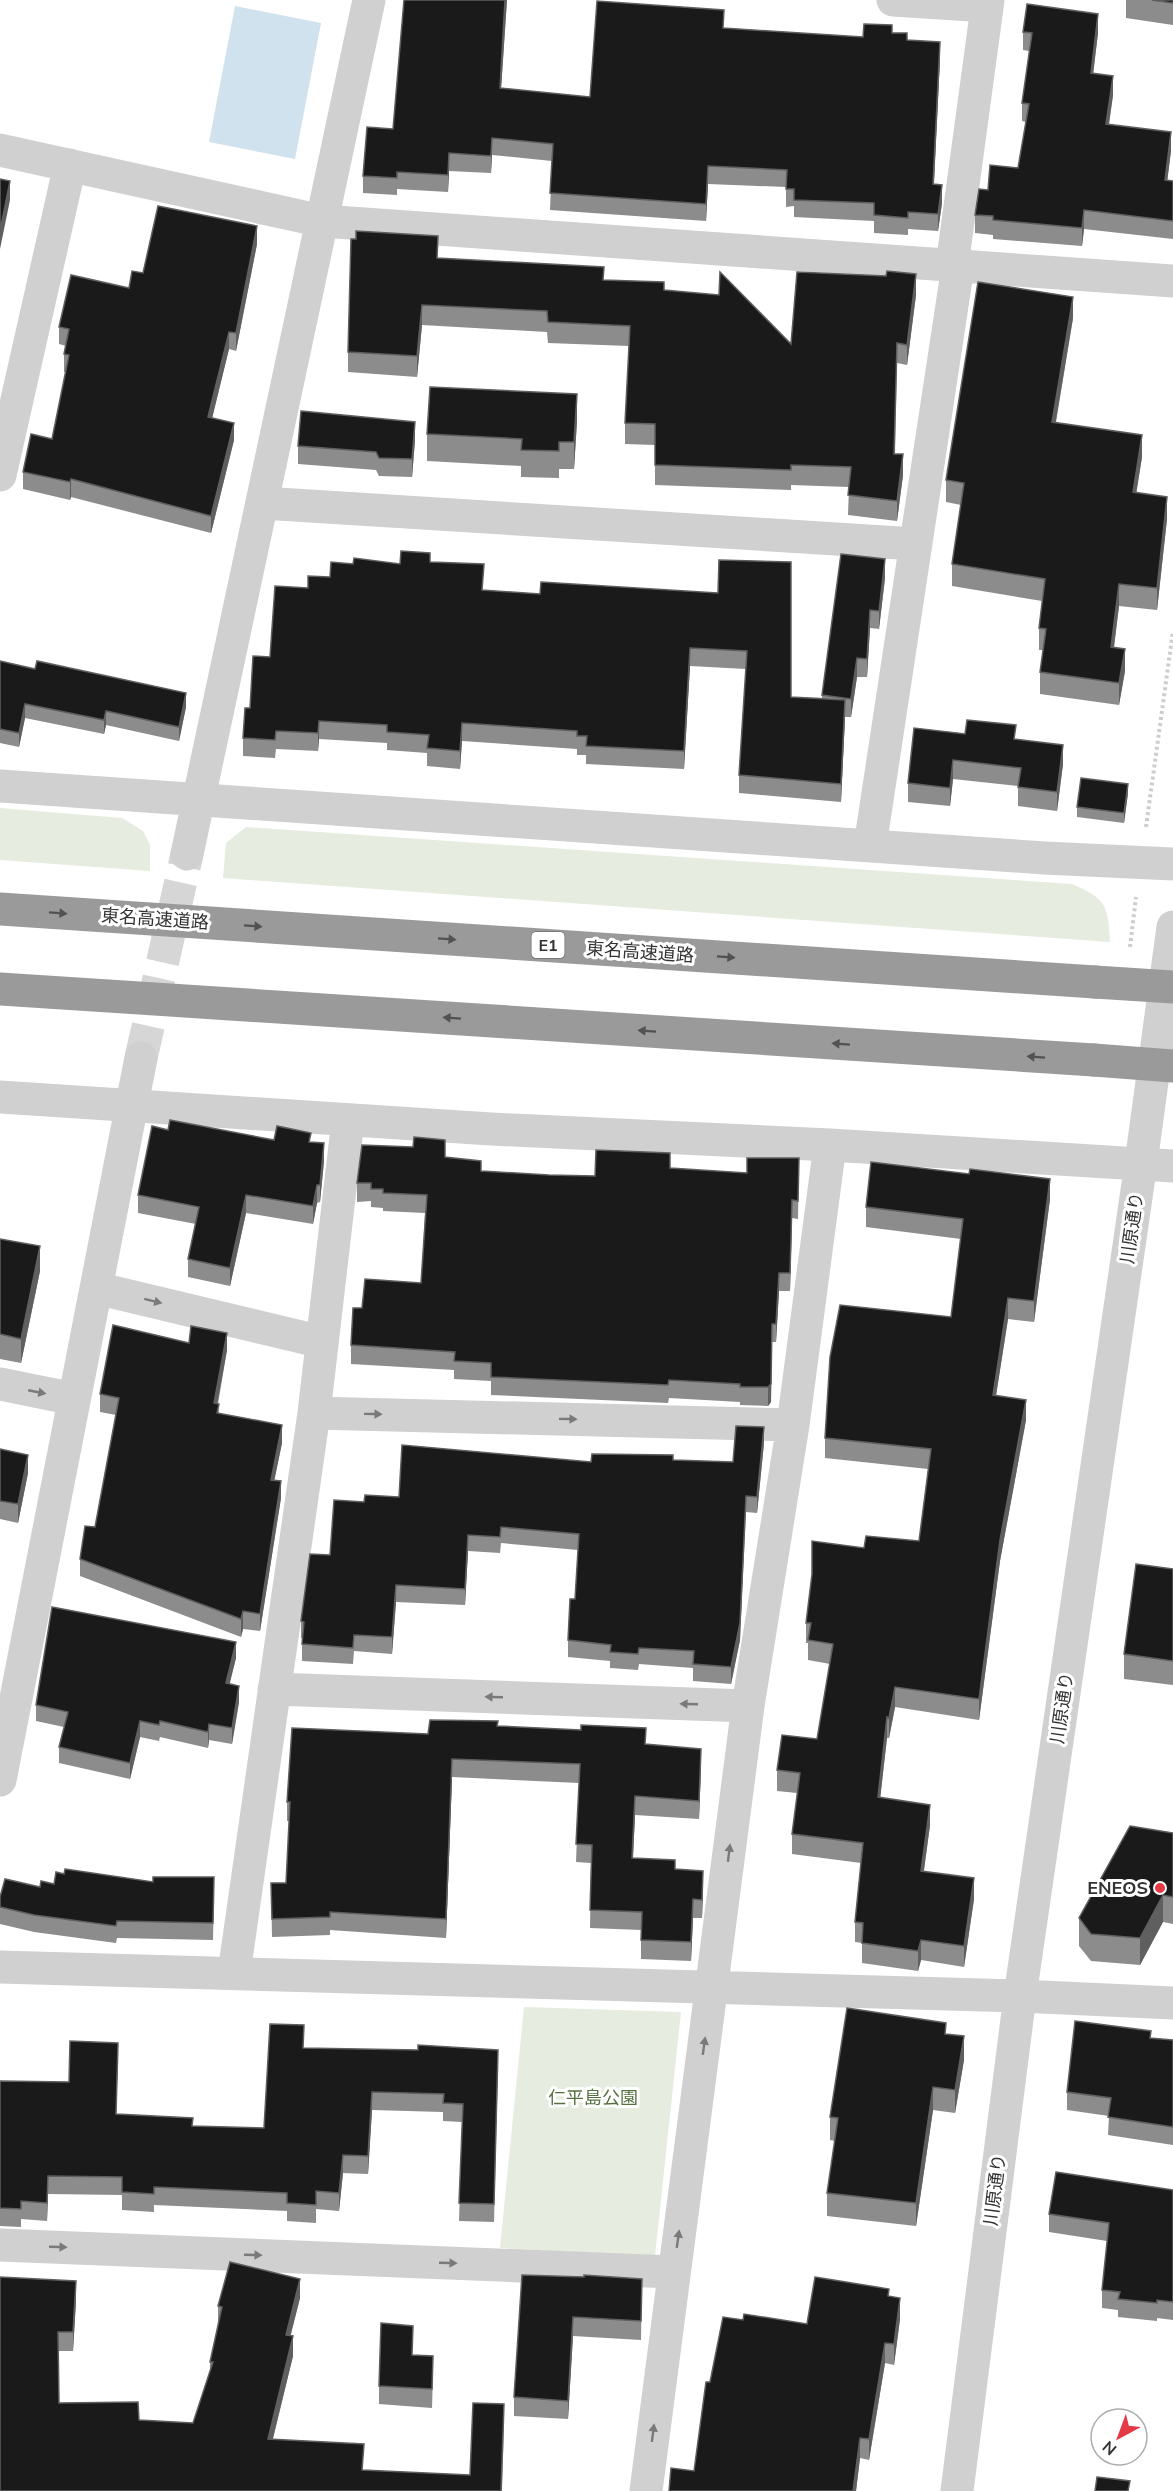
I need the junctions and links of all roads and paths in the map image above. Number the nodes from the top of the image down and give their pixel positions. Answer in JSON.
{"nodes":[{"id":1,"x":369,"y":0,"type":"edge"},
{"id":2,"x":893,"y":0,"type":"edge"},
{"id":3,"x":988,"y":3,"type":"edge"},
{"id":4,"x":0,"y":150,"type":"edge"},
{"id":5,"x":70,"y":165,"type":"junction"},
{"id":6,"x":322,"y":221,"type":"junction"},
{"id":7,"x":955,"y":266,"type":"junction"},
{"id":8,"x":1173,"y":282,"type":"edge"},
{"id":9,"x":0,"y":475,"type":"edge"},
{"id":10,"x":262,"y":503,"type":"junction"},
{"id":11,"x":916,"y":544,"type":"junction"},
{"id":12,"x":1173,"y":631,"type":"edge"},
{"id":13,"x":0,"y":786,"type":"edge"},
{"id":14,"x":198,"y":799,"type":"junction"},
{"id":15,"x":870,"y":846,"type":"junction"},
{"id":16,"x":187,"y":854,"type":"tunnel mouth"},
{"id":17,"x":1157,"y":863,"type":"edge"},
{"id":18,"x":0,"y":909,"type":"edge"},
{"id":19,"x":1173,"y":927,"type":"edge"},
{"id":20,"x":1130,"y":947,"type":"dead end"},
{"id":21,"x":1173,"y":987,"type":"edge"},
{"id":22,"x":0,"y":989,"type":"edge"},
{"id":23,"x":141,"y":1058,"type":"tunnel mouth"},
{"id":24,"x":1173,"y":1066,"type":"edge"},
{"id":25,"x":0,"y":1097,"type":"edge"},
{"id":26,"x":132,"y":1106,"type":"junction"},
{"id":27,"x":348,"y":1120,"type":"junction"},
{"id":28,"x":830,"y":1145,"type":"junction"},
{"id":29,"x":1157,"y":1165,"type":"edge"},
{"id":30,"x":96,"y":1287,"type":"junction"},
{"id":31,"x":322,"y":1342,"type":"junction"},
{"id":32,"x":0,"y":1384,"type":"edge"},
{"id":33,"x":74,"y":1399,"type":"junction"},
{"id":34,"x":314,"y":1413,"type":"junction"},
{"id":35,"x":793,"y":1425,"type":"junction"},
{"id":36,"x":10,"y":1676,"type":"edge"},
{"id":37,"x":274,"y":1689,"type":"junction"},
{"id":38,"x":748,"y":1706,"type":"junction"},
{"id":39,"x":0,"y":1780,"type":"edge"},
{"id":40,"x":0,"y":1967,"type":"edge"},
{"id":41,"x":234,"y":1973,"type":"junction"},
{"id":42,"x":713,"y":1986,"type":"junction"},
{"id":43,"x":1020,"y":1996,"type":"junction"},
{"id":44,"x":1173,"y":2003,"type":"edge"},
{"id":45,"x":0,"y":2245,"type":"edge"},
{"id":46,"x":673,"y":2272,"type":"junction"},
{"id":47,"x":646,"y":2491,"type":"edge"},
{"id":48,"x":957,"y":2491,"type":"edge"}],
"edges":[{"from":1,"to":6,"type":"street"},
{"from":2,"to":3,"type":"street"},
{"from":3,"to":7,"type":"street"},
{"from":4,"to":5,"type":"street"},
{"from":5,"to":6,"type":"street"},
{"from":5,"to":9,"type":"street"},
{"from":6,"to":7,"type":"street"},
{"from":6,"to":10,"type":"street"},
{"from":7,"to":8,"type":"street"},
{"from":7,"to":11,"type":"street"},
{"from":10,"to":11,"type":"street"},
{"from":10,"to":14,"type":"street"},
{"from":11,"to":15,"type":"street"},
{"from":12,"to":17,"type":"path"},
{"from":13,"to":14,"type":"street"},
{"from":14,"to":15,"type":"street"},
{"from":14,"to":16,"type":"street"},
{"from":15,"to":17,"type":"street"},
{"from":17,"to":20,"type":"path"},
{"from":18,"to":21,"type":"highway","name":"東名高速道路","number":"E1","one_way":true,"bridge":true},
{"from":19,"to":29,"type":"street","name":"川原通り"},
{"from":24,"to":22,"type":"highway","one_way":true,"bridge":true},
{"from":23,"to":26,"type":"street"},
{"from":25,"to":26,"type":"street"},
{"from":26,"to":27,"type":"street"},
{"from":26,"to":30,"type":"street"},
{"from":27,"to":28,"type":"street"},
{"from":27,"to":31,"type":"street"},
{"from":28,"to":29,"type":"street"},
{"from":28,"to":35,"type":"street"},
{"from":29,"to":43,"type":"street","name":"川原通り"},
{"from":30,"to":31,"type":"street","one_way":true},
{"from":30,"to":33,"type":"street"},
{"from":31,"to":34,"type":"street"},
{"from":32,"to":33,"type":"street","one_way":true},
{"from":33,"to":36,"type":"street"},
{"from":34,"to":35,"type":"street","one_way":true},
{"from":34,"to":37,"type":"street"},
{"from":35,"to":38,"type":"street"},
{"from":36,"to":39,"type":"street"},
{"from":38,"to":37,"type":"street","one_way":true},
{"from":37,"to":41,"type":"street"},
{"from":42,"to":38,"type":"street","one_way":true},
{"from":40,"to":41,"type":"street"},
{"from":41,"to":42,"type":"street"},
{"from":42,"to":43,"type":"street"},
{"from":46,"to":42,"type":"street","one_way":true},
{"from":43,"to":44,"type":"street"},
{"from":43,"to":48,"type":"street","name":"川原通り"},
{"from":45,"to":46,"type":"street","one_way":true},
{"from":47,"to":46,"type":"street","one_way":true}]}
